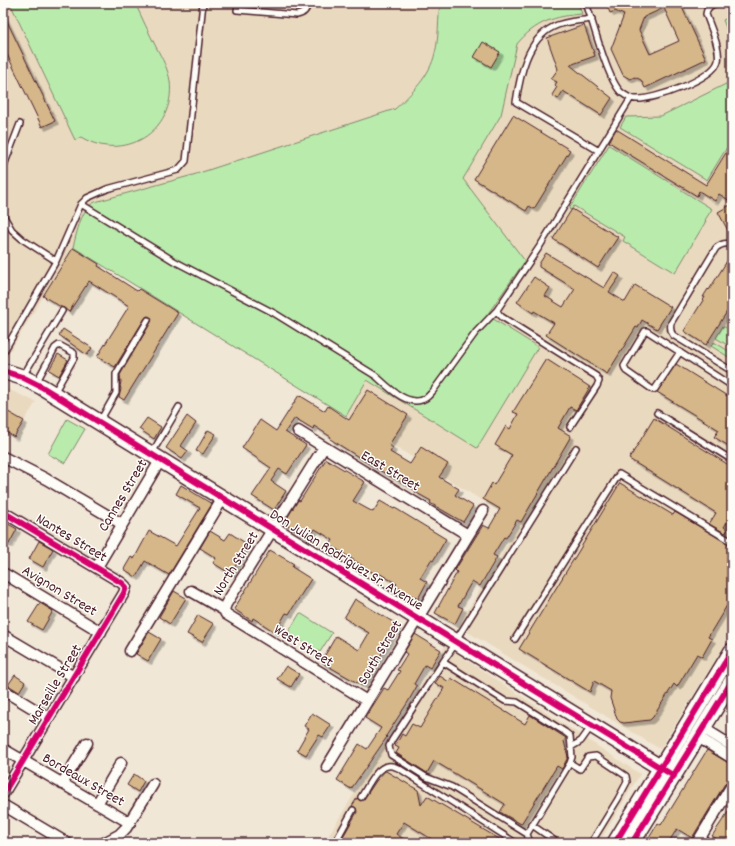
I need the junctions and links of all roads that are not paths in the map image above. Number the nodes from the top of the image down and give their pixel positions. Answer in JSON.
{"nodes":[{"id":1,"x":203,"y":3,"type":"edge"},
{"id":2,"x":308,"y":3,"type":"edge"},
{"id":3,"x":586,"y":3,"type":"edge"},
{"id":4,"x":717,"y":3,"type":"edge"},
{"id":5,"x":237,"y":10,"type":"dead end"},
{"id":6,"x":592,"y":19,"type":"junction"},
{"id":7,"x":631,"y":98,"type":"junction"},
{"id":8,"x":20,"y":124,"type":"dead end"},
{"id":9,"x":599,"y":151,"type":"junction"},
{"id":10,"x":3,"y":168,"type":"edge"},
{"id":11,"x":80,"y":204,"type":"junction"},
{"id":12,"x":3,"y":215,"type":"edge"},
{"id":13,"x":732,"y":244,"type":"edge"},
{"id":14,"x":56,"y":261,"type":"junction"},
{"id":15,"x":497,"y":310,"type":"junction"},
{"id":16,"x":62,"y":311,"type":"dead end"},
{"id":17,"x":148,"y":320,"type":"dead end"},
{"id":18,"x":680,"y":352,"type":"junction"},
{"id":19,"x":3,"y":353,"type":"edge"},
{"id":20,"x":3,"y":371,"type":"edge"},
{"id":21,"x":732,"y":371,"type":"edge"},
{"id":22,"x":29,"y":380,"type":"junction"},
{"id":23,"x":732,"y":386,"type":"edge"},
{"id":24,"x":54,"y":394,"type":"junction"},
{"id":25,"x":179,"y":407,"type":"dead end"},
{"id":26,"x":657,"y":413,"type":"dead end"},
{"id":27,"x":100,"y":422,"type":"junction"},
{"id":28,"x":570,"y":426,"type":"dead end"},
{"id":29,"x":298,"y":431,"type":"dead end"},
{"id":30,"x":324,"y":447,"type":"junction"},
{"id":31,"x":576,"y":448,"type":"dead end"},
{"id":32,"x":156,"y":456,"type":"junction"},
{"id":33,"x":3,"y":457,"type":"edge"},
{"id":34,"x":732,"y":460,"type":"edge"},
{"id":35,"x":223,"y":498,"type":"junction"},
{"id":36,"x":483,"y":511,"type":"dead end"},
{"id":37,"x":3,"y":512,"type":"edge"},
{"id":38,"x":122,"y":524,"type":"junction"},
{"id":39,"x":273,"y":529,"type":"junction"},
{"id":40,"x":468,"y":535,"type":"junction"},
{"id":41,"x":732,"y":542,"type":"edge"},
{"id":42,"x":97,"y":567,"type":"junction"},
{"id":43,"x":3,"y":573,"type":"edge"},
{"id":44,"x":126,"y":587,"type":"joint"},
{"id":45,"x":192,"y":591,"type":"dead end"},
{"id":46,"x":225,"y":612,"type":"junction"},
{"id":47,"x":418,"y":618,"type":"junction"},
{"id":48,"x":101,"y":632,"type":"junction"},
{"id":49,"x":3,"y":635,"type":"edge"},
{"id":50,"x":515,"y":639,"type":"dead end"},
{"id":51,"x":456,"y":642,"type":"junction"},
{"id":52,"x":130,"y":651,"type":"dead end"},
{"id":53,"x":732,"y":651,"type":"edge"},
{"id":54,"x":443,"y":662,"type":"junction"},
{"id":55,"x":74,"y":677,"type":"junction"},
{"id":56,"x":732,"y":681,"type":"edge"},
{"id":57,"x":3,"y":690,"type":"edge"},
{"id":58,"x":367,"y":701,"type":"junction"},
{"id":59,"x":49,"y":718,"type":"junction"},
{"id":60,"x":592,"y":724,"type":"junction"},
{"id":61,"x":700,"y":733,"type":"junction"},
{"id":62,"x":87,"y":743,"type":"dead end"},
{"id":63,"x":732,"y":746,"type":"edge"},
{"id":64,"x":571,"y":747,"type":"junction"},
{"id":65,"x":3,"y":749,"type":"edge"},
{"id":66,"x":732,"y":758,"type":"edge"},
{"id":67,"x":23,"y":761,"type":"junction"},
{"id":68,"x":659,"y":762,"type":"junction"},
{"id":69,"x":121,"y":763,"type":"dead end"},
{"id":70,"x":570,"y":763,"type":"junction"},
{"id":71,"x":327,"y":767,"type":"dead end"},
{"id":72,"x":674,"y":776,"type":"junction"},
{"id":73,"x":62,"y":784,"type":"junction"},
{"id":74,"x":153,"y":784,"type":"dead end"},
{"id":75,"x":732,"y":785,"type":"edge"},
{"id":76,"x":3,"y":794,"type":"edge"},
{"id":77,"x":361,"y":797,"type":"dead end"},
{"id":78,"x":97,"y":804,"type":"junction"},
{"id":79,"x":3,"y":805,"type":"edge"},
{"id":80,"x":353,"y":810,"type":"dead end"},
{"id":81,"x":130,"y":823,"type":"junction"},
{"id":82,"x":532,"y":825,"type":"junction"},
{"id":83,"x":527,"y":834,"type":"junction"},
{"id":84,"x":701,"y":841,"type":"edge"},
{"id":85,"x":68,"y":843,"type":"edge"},
{"id":86,"x":104,"y":843,"type":"edge"},
{"id":87,"x":337,"y":843,"type":"edge"},
{"id":88,"x":516,"y":843,"type":"edge"},
{"id":89,"x":532,"y":843,"type":"edge"},
{"id":90,"x":558,"y":843,"type":"edge"},
{"id":91,"x":591,"y":843,"type":"edge"},
{"id":92,"x":615,"y":843,"type":"edge"},
{"id":93,"x":632,"y":843,"type":"edge"}],
"edges":[{"from":1,"to":11,"type":"lane"},
{"from":2,"to":5,"type":"lane"},
{"from":3,"to":6,"type":"lane"},
{"from":4,"to":7,"type":"lane"},
{"from":6,"to":7,"type":"lane"},
{"from":6,"to":9,"type":"lane"},
{"from":7,"to":9,"type":"lane"},
{"from":8,"to":10,"type":"lane"},
{"from":9,"to":15,"type":"lane"},
{"from":11,"to":14,"type":"lane"},
{"from":11,"to":15,"type":"lane"},
{"from":12,"to":14,"type":"lane"},
{"from":13,"to":21,"type":"lane"},
{"from":14,"to":19,"type":"lane"},
{"from":15,"to":28,"type":"lane"},
{"from":16,"to":22,"type":"lane"},
{"from":17,"to":27,"type":"lane"},
{"from":18,"to":18,"type":"lane"},
{"from":18,"to":23,"type":"lane"},
{"from":20,"to":22,"type":"main road","name":"Don Julian Rodriguez Sr. Avenue"},
{"from":22,"to":24,"type":"main road","name":"Don Julian Rodriguez Sr. Avenue"},
{"from":22,"to":24,"type":"lane"},
{"from":24,"to":27,"type":"main road","name":"Don Julian Rodriguez Sr. Avenue"},
{"from":25,"to":32,"type":"lane"},
{"from":26,"to":34,"type":"lane"},
{"from":27,"to":32,"type":"main road","name":"Don Julian Rodriguez Sr. Avenue"},
{"from":29,"to":30,"type":"street","name":"East Street"},
{"from":30,"to":39,"type":"street","name":"North Street"},
{"from":30,"to":40,"type":"street","name":"East Street"},
{"from":31,"to":51,"type":"lane"},
{"from":32,"to":35,"type":"main road","name":"Don Julian Rodriguez Sr. Avenue"},
{"from":32,"to":38,"type":"street","name":"Cannes Street"},
{"from":33,"to":38,"type":"street"},
{"from":35,"to":39,"type":"main road","name":"Don Julian Rodriguez Sr. Avenue"},
{"from":35,"to":52,"type":"street"},
{"from":36,"to":40,"type":"street","name":"South Street"},
{"from":37,"to":42,"type":"street","name":"Nantes Street"},
{"from":38,"to":42,"type":"street","name":"Cannes Street"},
{"from":39,"to":46,"type":"street","name":"North Street"},
{"from":39,"to":47,"type":"main road","name":"Don Julian Rodriguez Sr. Avenue"},
{"from":40,"to":47,"type":"street","name":"South Street"},
{"from":41,"to":50,"type":"lane"},
{"from":42,"to":44,"type":"street","name":"Nantes Street"},
{"from":43,"to":48,"type":"street","name":"Avignon Street"},
{"from":44,"to":48,"type":"street","name":"Marseille Street"},
{"from":45,"to":46,"type":"street","name":"West Street"},
{"from":46,"to":58,"type":"street","name":"West Street"},
{"from":47,"to":51,"type":"main road","name":"Don Julian Rodriguez Sr. Avenue"},
{"from":47,"to":58,"type":"street","name":"South Street"},
{"from":48,"to":55,"type":"street","name":"Marseille Street"},
{"from":49,"to":55,"type":"street"},
{"from":51,"to":54,"type":"lane"},
{"from":51,"to":60,"type":"main road","name":"Don Julian Rodriguez Sr. Avenue"},
{"from":53,"to":68,"type":"main road"},
{"from":54,"to":64,"type":"lane"},
{"from":54,"to":83,"type":"lane"},
{"from":55,"to":59,"type":"street","name":"Marseille Street"},
{"from":56,"to":61,"type":"main road"},
{"from":57,"to":59,"type":"street"},
{"from":58,"to":71,"type":"street","name":"South Street"},
{"from":59,"to":67,"type":"street","name":"Marseille Street"},
{"from":60,"to":64,"type":"lane"},
{"from":60,"to":68,"type":"main road","name":"Don Julian Rodriguez Sr. Avenue"},
{"from":61,"to":63,"type":"street"},
{"from":61,"to":66,"type":"street"},
{"from":61,"to":72,"type":"main road"},
{"from":62,"to":73,"type":"street"},
{"from":64,"to":70,"type":"lane"},
{"from":65,"to":67,"type":"street","name":"Bordeaux Street"},
{"from":67,"to":73,"type":"street","name":"Bordeaux Street"},
{"from":67,"to":76,"type":"street","name":"Marseille Street"},
{"from":68,"to":72,"type":"main road","name":"Don Julian Rodriguez Sr. Avenue"},
{"from":68,"to":92,"type":"main road"},
{"from":69,"to":78,"type":"street"},
{"from":70,"to":82,"type":"lane"},
{"from":70,"to":91,"type":"lane"},
{"from":72,"to":93,"type":"main road"},
{"from":73,"to":78,"type":"street","name":"Bordeaux Street"},
{"from":74,"to":81,"type":"street"},
{"from":75,"to":84,"type":"street"},
{"from":77,"to":88,"type":"lane"},
{"from":78,"to":81,"type":"street","name":"Bordeaux Street"},
{"from":79,"to":85,"type":"street"},
{"from":80,"to":87,"type":"lane"},
{"from":81,"to":86,"type":"street"},
{"from":82,"to":83,"type":"lane"},
{"from":82,"to":90,"type":"lane"},
{"from":83,"to":89,"type":"lane"}]}
